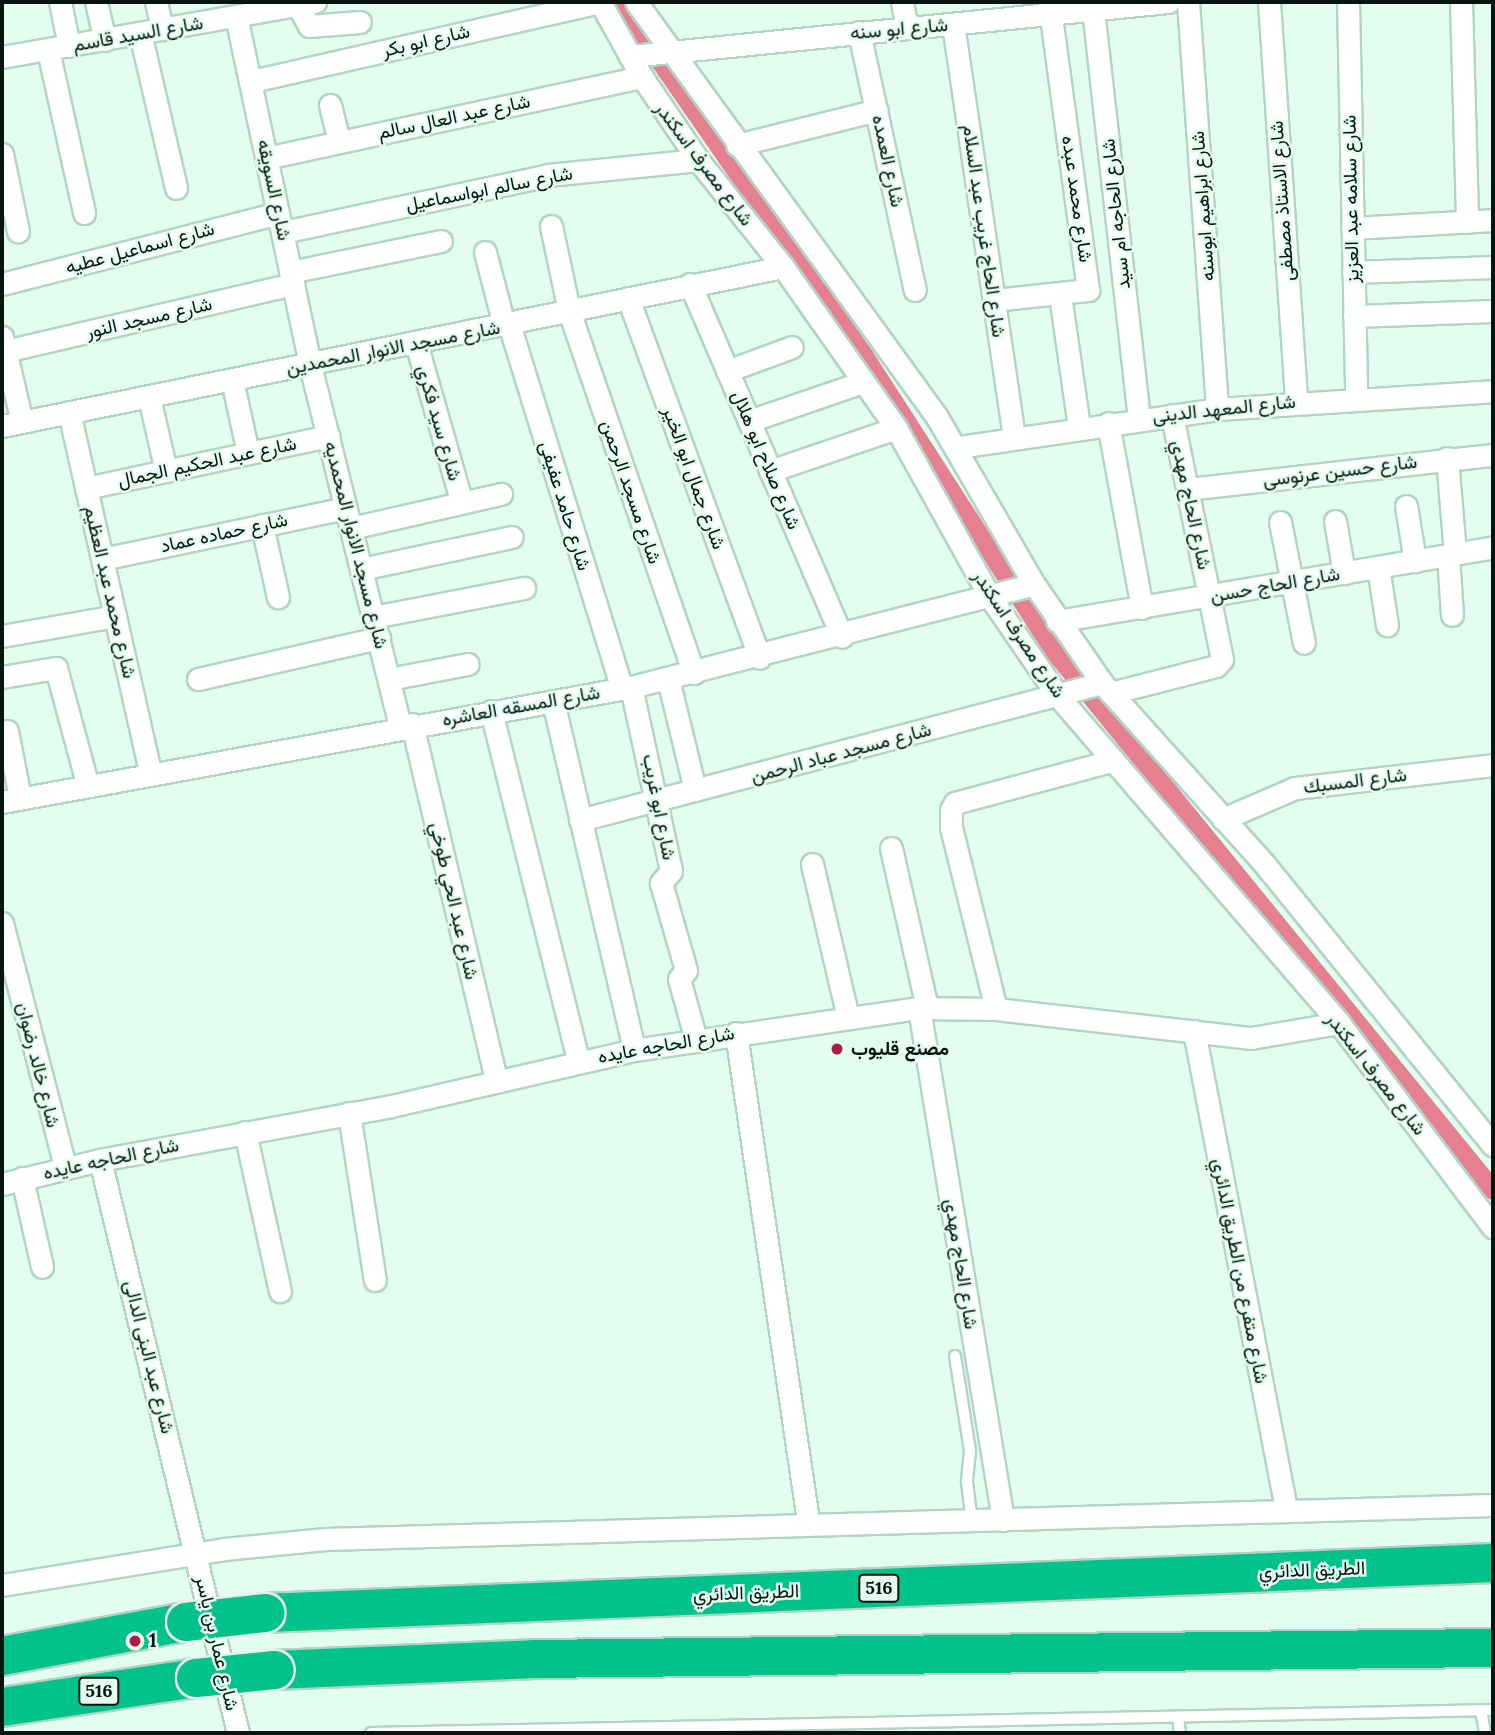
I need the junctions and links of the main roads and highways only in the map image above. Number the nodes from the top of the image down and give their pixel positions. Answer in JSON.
{"nodes":[{"id":1,"x":1493,"y":1563,"type":"edge"},
{"id":2,"x":1493,"y":1648,"type":"edge"},
{"id":3,"x":1408,"y":1651,"type":"junction"},
{"id":4,"x":2,"y":1656,"type":"edge"},
{"id":5,"x":1493,"y":1671,"type":"edge"},
{"id":6,"x":2,"y":1707,"type":"edge"}],
"edges":[{"from":1,"to":4,"type":"highway","name":"الطريق الدائري","number":"516","bridge":true},
{"from":2,"to":3,"type":"highway","number":"516"},
{"from":3,"to":5,"type":"highway"},
{"from":3,"to":6,"type":"highway","number":"516","bridge":true}]}
